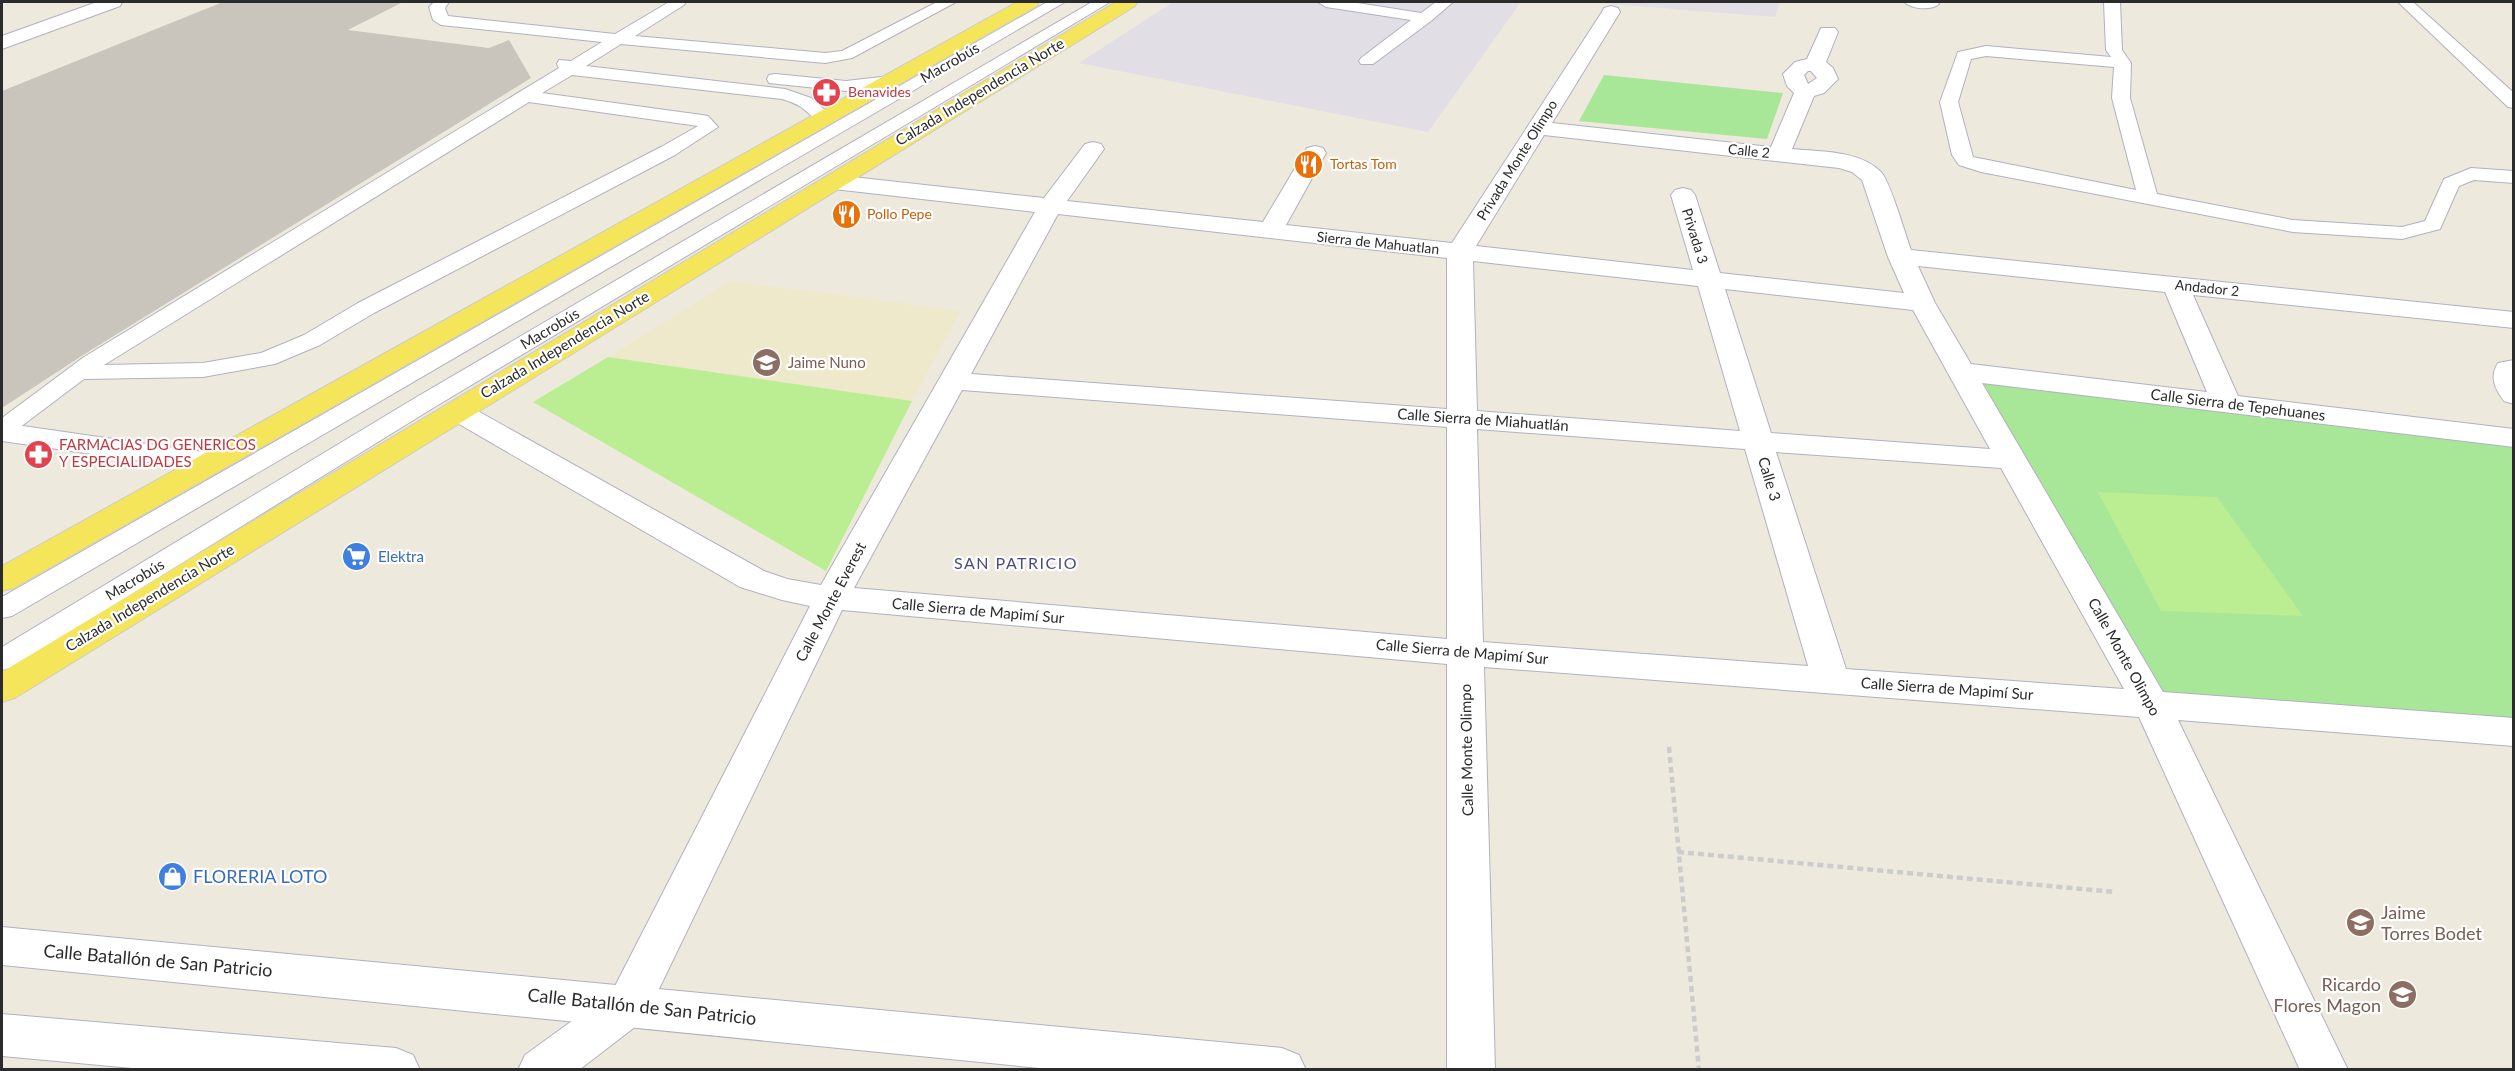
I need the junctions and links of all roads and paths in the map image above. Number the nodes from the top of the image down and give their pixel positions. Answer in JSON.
{"nodes":[{"id":1,"x":113,"y":2,"type":"edge"},
{"id":2,"x":442,"y":2,"type":"edge"},
{"id":3,"x":679,"y":2,"type":"edge"},
{"id":4,"x":948,"y":2,"type":"edge"},
{"id":5,"x":1030,"y":2,"type":"edge"},
{"id":6,"x":1057,"y":2,"type":"edge"},
{"id":7,"x":1102,"y":2,"type":"edge"},
{"id":8,"x":1128,"y":2,"type":"edge"},
{"id":9,"x":1326,"y":2,"type":"edge"},
{"id":10,"x":1445,"y":2,"type":"edge"},
{"id":11,"x":1912,"y":2,"type":"edge"},
{"id":12,"x":2112,"y":2,"type":"edge"},
{"id":13,"x":2405,"y":2,"type":"edge"},
{"id":14,"x":1931,"y":4,"type":"dead end"},
{"id":15,"x":1611,"y":12,"type":"dead end"},
{"id":16,"x":1426,"y":18,"type":"junction"},
{"id":17,"x":550,"y":32,"type":"junction"},
{"id":18,"x":1828,"y":32,"type":"dead end"},
{"id":19,"x":7,"y":37,"type":"edge"},
{"id":20,"x":615,"y":39,"type":"junction"},
{"id":21,"x":588,"y":57,"type":"junction"},
{"id":22,"x":1367,"y":61,"type":"dead end"},
{"id":23,"x":2123,"y":63,"type":"junction"},
{"id":24,"x":568,"y":69,"type":"junction"},
{"id":25,"x":890,"y":81,"type":"junction"},
{"id":26,"x":525,"y":96,"type":"junction"},
{"id":27,"x":2514,"y":103,"type":"edge"},
{"id":28,"x":825,"y":118,"type":"junction"},
{"id":29,"x":1538,"y":128,"type":"junction"},
{"id":30,"x":1093,"y":148,"type":"dead end"},
{"id":31,"x":1315,"y":153,"type":"dead end"},
{"id":32,"x":1779,"y":154,"type":"junction"},
{"id":33,"x":2514,"y":177,"type":"edge"},
{"id":34,"x":834,"y":182,"type":"junction"},
{"id":35,"x":1683,"y":195,"type":"dead end"},
{"id":36,"x":2148,"y":198,"type":"junction"},
{"id":37,"x":1050,"y":207,"type":"junction"},
{"id":38,"x":1270,"y":231,"type":"junction"},
{"id":39,"x":1460,"y":251,"type":"junction"},
{"id":40,"x":1901,"y":257,"type":"junction"},
{"id":41,"x":1708,"y":277,"type":"junction"},
{"id":42,"x":2175,"y":285,"type":"junction"},
{"id":43,"x":1922,"y":303,"type":"junction"},
{"id":44,"x":2514,"y":320,"type":"edge"},
{"id":45,"x":2514,"y":368,"type":"edge"},
{"id":46,"x":79,"y":372,"type":"junction"},
{"id":47,"x":1963,"y":372,"type":"junction"},
{"id":48,"x":953,"y":381,"type":"junction"},
{"id":49,"x":2514,"y":395,"type":"edge"},
{"id":50,"x":2227,"y":404,"type":"junction"},
{"id":51,"x":457,"y":411,"type":"junction"},
{"id":52,"x":1462,"y":419,"type":"junction"},
{"id":53,"x":2,"y":431,"type":"edge"},
{"id":54,"x":2514,"y":438,"type":"edge"},
{"id":55,"x":1758,"y":441,"type":"junction"},
{"id":56,"x":2013,"y":460,"type":"junction"},
{"id":57,"x":210,"y":462,"type":"junction"},
{"id":58,"x":2,"y":580,"type":"edge"},
{"id":59,"x":831,"y":598,"type":"junction"},
{"id":60,"x":2,"y":609,"type":"edge"},
{"id":61,"x":1466,"y":653,"type":"junction"},
{"id":62,"x":2,"y":660,"type":"edge"},
{"id":63,"x":1831,"y":681,"type":"junction"},
{"id":64,"x":2,"y":689,"type":"edge"},
{"id":65,"x":2152,"y":705,"type":"junction"},
{"id":66,"x":2514,"y":732,"type":"edge"},
{"id":67,"x":1668,"y":747,"type":"dead end"},
{"id":68,"x":1678,"y":852,"type":"junction"},
{"id":69,"x":2115,"y":892,"type":"dead end"},
{"id":70,"x":2,"y":946,"type":"edge"},
{"id":71,"x":628,"y":1005,"type":"junction"},
{"id":72,"x":2,"y":1035,"type":"edge"},
{"id":73,"x":396,"y":1070,"type":"edge"},
{"id":74,"x":542,"y":1070,"type":"edge"},
{"id":75,"x":1282,"y":1070,"type":"edge"},
{"id":76,"x":1472,"y":1070,"type":"edge"},
{"id":77,"x":1699,"y":1070,"type":"edge"},
{"id":78,"x":2324,"y":1070,"type":"edge"}],
"edges":[{"from":1,"to":19,"type":"street"},
{"from":2,"to":17,"type":"lane"},
{"from":3,"to":20,"type":"lane"},
{"from":4,"to":20,"type":"lane"},
{"from":5,"to":25,"type":"main road"},
{"from":6,"to":60,"type":"lane","name":"Macrobús"},
{"from":7,"to":62,"type":"lane","name":"Macrobús"},
{"from":8,"to":34,"type":"main road","name":"Calzada Independencia Norte"},
{"from":9,"to":16,"type":"lane"},
{"from":10,"to":16,"type":"lane"},
{"from":11,"to":14,"type":"lane"},
{"from":12,"to":23,"type":"lane"},
{"from":13,"to":27,"type":"lane"},
{"from":15,"to":29,"type":"street","name":"Privada Monte Olimpo"},
{"from":16,"to":22,"type":"lane"},
{"from":17,"to":20,"type":"lane"},
{"from":17,"to":24,"type":"lane"},
{"from":18,"to":32,"type":"street"},
{"from":20,"to":21,"type":"lane"},
{"from":21,"to":24,"type":"lane"},
{"from":21,"to":25,"type":"lane"},
{"from":23,"to":36,"type":"lane"},
{"from":23,"to":36,"type":"lane"},
{"from":24,"to":26,"type":"lane"},
{"from":24,"to":28,"type":"lane"},
{"from":25,"to":28,"type":"main road"},
{"from":26,"to":46,"type":"lane"},
{"from":26,"to":46,"type":"lane"},
{"from":28,"to":57,"type":"main road"},
{"from":29,"to":32,"type":"street","name":"Calle 2"},
{"from":29,"to":39,"type":"street","name":"Privada Monte Olimpo"},
{"from":30,"to":37,"type":"street","name":"Calle Monte Everest"},
{"from":31,"to":38,"type":"street"},
{"from":32,"to":40,"type":"street","name":"Calle 2"},
{"from":33,"to":36,"type":"lane"},
{"from":34,"to":37,"type":"street","name":"Sierra de Mahuatlan"},
{"from":34,"to":51,"type":"main road","name":"Calzada Independencia Norte"},
{"from":35,"to":41,"type":"street","name":"Privada 3"},
{"from":37,"to":38,"type":"street","name":"Sierra de Mahuatlan"},
{"from":37,"to":48,"type":"street","name":"Calle Monte Everest"},
{"from":38,"to":39,"type":"street","name":"Sierra de Mahuatlan"},
{"from":39,"to":41,"type":"street","name":"Sierra de Mahuatlan"},
{"from":39,"to":52,"type":"street","name":"Calle Monte Olimpo"},
{"from":40,"to":42,"type":"street","name":"Andador 2"},
{"from":40,"to":43,"type":"street","name":"Calle Monte Olimpo"},
{"from":41,"to":43,"type":"street","name":"Sierra de Mahuatlan"},
{"from":41,"to":55,"type":"street","name":"Calle 3"},
{"from":42,"to":44,"type":"street","name":"Andador 2"},
{"from":42,"to":50,"type":"street"},
{"from":43,"to":47,"type":"street","name":"Calle Monte Olimpo"},
{"from":45,"to":49,"type":"street"},
{"from":46,"to":53,"type":"lane"},
{"from":47,"to":50,"type":"street","name":"Calle Sierra de Tepehuanes"},
{"from":47,"to":56,"type":"street","name":"Calle Monte Olimpo"},
{"from":48,"to":52,"type":"street","name":"Calle Sierra de Miahuatlán"},
{"from":48,"to":59,"type":"street","name":"Calle Monte Everest"},
{"from":50,"to":54,"type":"street","name":"Calle Sierra de Tepehuanes"},
{"from":51,"to":59,"type":"street","name":"Calle Sierra de Mapimí Sur"},
{"from":51,"to":64,"type":"main road","name":"Calzada Independencia Norte"},
{"from":52,"to":55,"type":"street","name":"Calle Sierra de Miahuatlán"},
{"from":52,"to":61,"type":"street","name":"Calle Monte Olimpo"},
{"from":53,"to":57,"type":"street"},
{"from":55,"to":56,"type":"street","name":"Calle Sierra de Miahuatlán"},
{"from":55,"to":63,"type":"street","name":"Calle 3"},
{"from":56,"to":65,"type":"street","name":"Calle Monte Olimpo"},
{"from":57,"to":58,"type":"main road"},
{"from":59,"to":61,"type":"street","name":"Calle Sierra de Mapimí Sur"},
{"from":59,"to":71,"type":"street","name":"Calle Monte Everest"},
{"from":61,"to":63,"type":"street","name":"Calle Sierra de Mapimí Sur"},
{"from":61,"to":76,"type":"street","name":"Calle Monte Olimpo"},
{"from":63,"to":65,"type":"street","name":"Calle Sierra de Mapimí Sur"},
{"from":65,"to":66,"type":"street","name":"Calle Sierra de Mapimí Sur"},
{"from":65,"to":78,"type":"street","name":"Calle Monte Olimpo"},
{"from":67,"to":68,"type":"path"},
{"from":68,"to":69,"type":"path"},
{"from":68,"to":77,"type":"path"},
{"from":70,"to":71,"type":"street","name":"Calle Batallón de San Patricio"},
{"from":71,"to":74,"type":"street"},
{"from":71,"to":75,"type":"street","name":"Calle Batallón de San Patricio"},
{"from":72,"to":73,"type":"street"}]}
